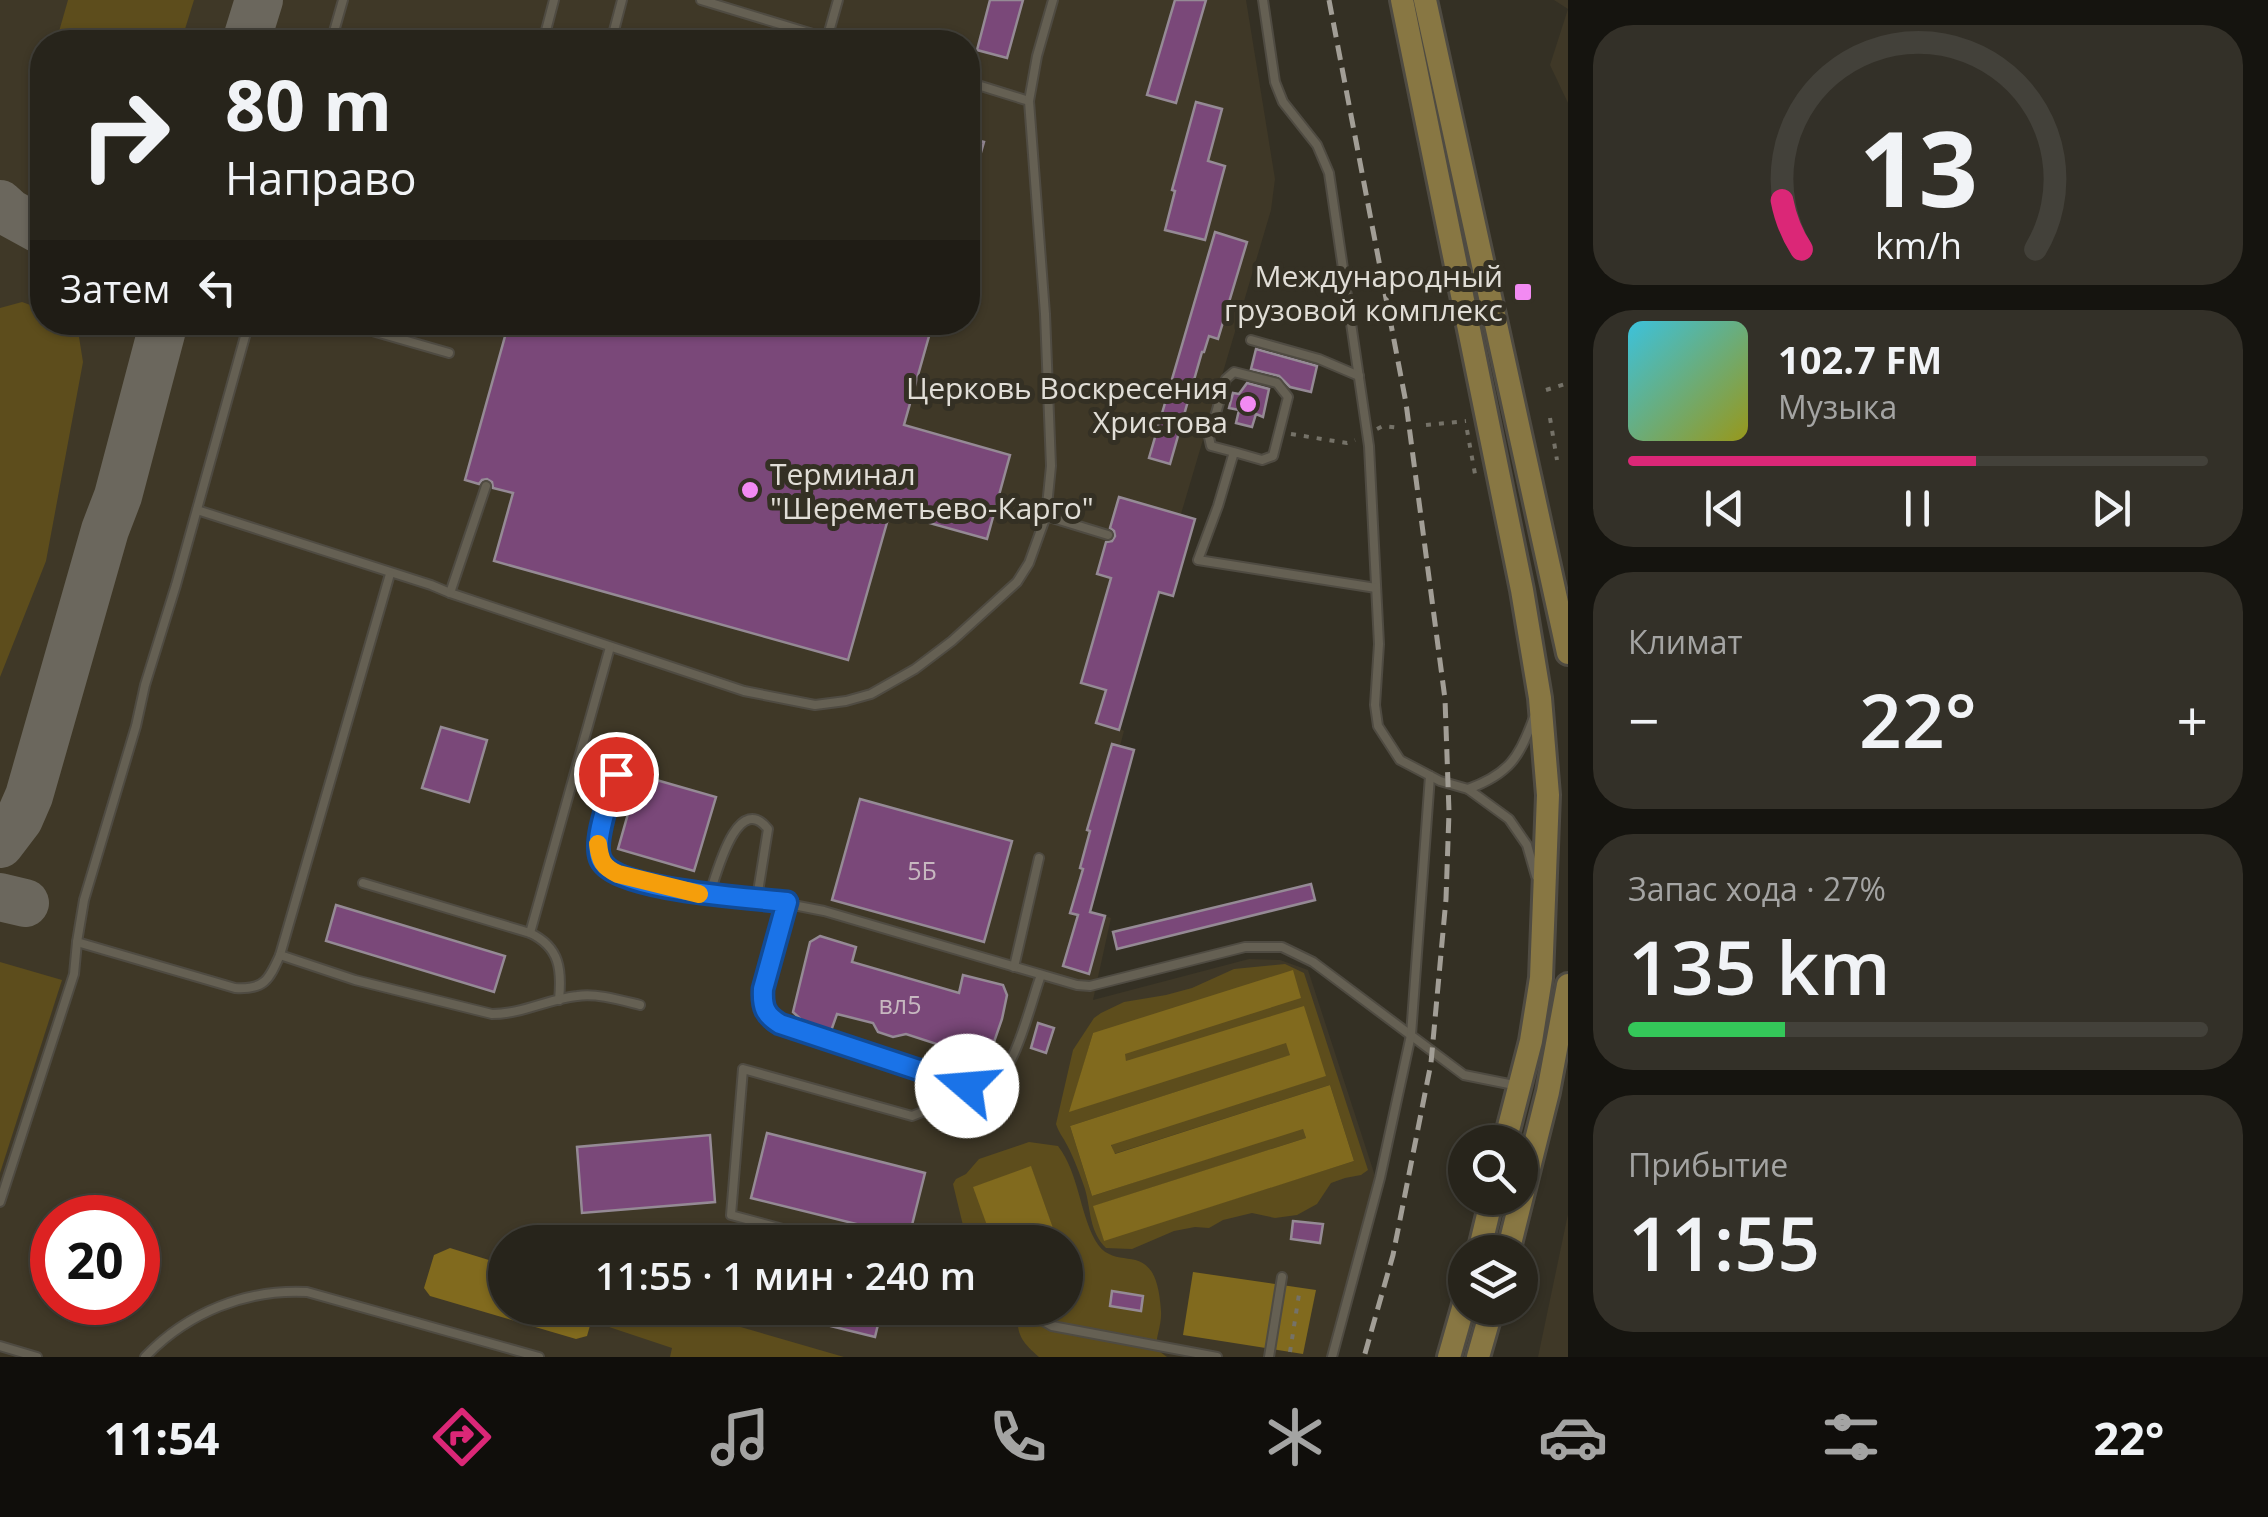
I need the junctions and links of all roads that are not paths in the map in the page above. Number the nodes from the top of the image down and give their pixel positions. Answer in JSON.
{"nodes":[{"id":1,"x":343,"y":0,"type":"edge"},
{"id":2,"x":554,"y":0,"type":"edge"},
{"id":3,"x":622,"y":0,"type":"edge"},
{"id":4,"x":701,"y":0,"type":"edge"},
{"id":5,"x":838,"y":0,"type":"edge"},
{"id":6,"x":1053,"y":0,"type":"edge"},
{"id":7,"x":1264,"y":0,"type":"edge"},
{"id":8,"x":1402,"y":0,"type":"edge"},
{"id":9,"x":1425,"y":0,"type":"edge"},
{"id":10,"x":730,"y":5,"type":"edge"},
{"id":11,"x":334,"y":30,"type":"edge"},
{"id":12,"x":546,"y":30,"type":"edge"},
{"id":13,"x":613,"y":30,"type":"edge"},
{"id":14,"x":801,"y":30,"type":"edge"},
{"id":15,"x":830,"y":30,"type":"edge"},
{"id":16,"x":980,"y":86,"type":"edge"},
{"id":17,"x":1029,"y":101,"type":"junction"},
{"id":18,"x":246,"y":335,"type":"edge"},
{"id":19,"x":387,"y":335,"type":"edge"},
{"id":20,"x":1250,"y":340,"type":"dead end"},
{"id":21,"x":449,"y":353,"type":"dead end"},
{"id":22,"x":1359,"y":376,"type":"junction"},
{"id":23,"x":1234,"y":452,"type":"junction"},
{"id":24,"x":486,"y":486,"type":"dead end"},
{"id":25,"x":197,"y":510,"type":"junction"},
{"id":26,"x":1046,"y":516,"type":"junction"},
{"id":27,"x":1108,"y":536,"type":"dead end"},
{"id":28,"x":1184,"y":557,"type":"dead end"},
{"id":29,"x":1198,"y":560,"type":"junction"},
{"id":30,"x":390,"y":574,"type":"junction"},
{"id":31,"x":1376,"y":588,"type":"junction"},
{"id":32,"x":450,"y":594,"type":"junction"},
{"id":33,"x":610,"y":646,"type":"junction"},
{"id":34,"x":1568,"y":653,"type":"edge"},
{"id":35,"x":1540,"y":698,"type":"junction"},
{"id":36,"x":616,"y":774,"type":"dead end"},
{"id":37,"x":1430,"y":776,"type":"junction"},
{"id":38,"x":1468,"y":789,"type":"junction"},
{"id":39,"x":1039,"y":858,"type":"dead end"},
{"id":40,"x":363,"y":883,"type":"dead end"},
{"id":41,"x":710,"y":896,"type":"junction"},
{"id":42,"x":757,"y":898,"type":"junction"},
{"id":43,"x":787,"y":902,"type":"junction"},
{"id":44,"x":1544,"y":919,"type":"junction"},
{"id":45,"x":530,"y":933,"type":"junction"},
{"id":46,"x":76,"y":942,"type":"junction"},
{"id":47,"x":280,"y":955,"type":"junction"},
{"id":48,"x":1014,"y":967,"type":"junction"},
{"id":49,"x":1040,"y":974,"type":"junction"},
{"id":50,"x":1568,"y":985,"type":"edge"},
{"id":51,"x":559,"y":1000,"type":"junction"},
{"id":52,"x":640,"y":1004,"type":"dead end"},
{"id":53,"x":1411,"y":1035,"type":"junction"},
{"id":54,"x":1518,"y":1086,"type":"junction"},
{"id":55,"x":986,"y":1087,"type":"junction"},
{"id":56,"x":1509,"y":1125,"type":"edge"},
{"id":57,"x":0,"y":1202,"type":"edge"},
{"id":58,"x":768,"y":1225,"type":"edge"},
{"id":59,"x":1512,"y":1235,"type":"edge"},
{"id":60,"x":1282,"y":1277,"type":"dead end"},
{"id":61,"x":1050,"y":1325,"type":"edge"},
{"id":62,"x":1458,"y":1325,"type":"edge"},
{"id":63,"x":1487,"y":1325,"type":"edge"},
{"id":64,"x":3,"y":1350,"type":"edge"},
{"id":65,"x":37,"y":1357,"type":"edge"},
{"id":66,"x":146,"y":1357,"type":"edge"},
{"id":67,"x":539,"y":1357,"type":"edge"},
{"id":68,"x":1217,"y":1357,"type":"edge"},
{"id":69,"x":1269,"y":1357,"type":"edge"},
{"id":70,"x":1332,"y":1357,"type":"edge"},
{"id":71,"x":1449,"y":1357,"type":"edge"},
{"id":72,"x":1478,"y":1357,"type":"edge"}],
"edges":[{"from":1,"to":11,"type":"lane"},
{"from":2,"to":12,"type":"lane"},
{"from":3,"to":13,"type":"lane"},
{"from":4,"to":10,"type":"lane"},
{"from":5,"to":15,"type":"lane"},
{"from":6,"to":17,"type":"lane"},
{"from":7,"to":22,"type":"lane"},
{"from":8,"to":35,"type":"main road"},
{"from":9,"to":34,"type":"main road"},
{"from":10,"to":14,"type":"lane"},
{"from":16,"to":17,"type":"lane"},
{"from":17,"to":26,"type":"lane"},
{"from":18,"to":25,"type":"lane"},
{"from":19,"to":21,"type":"lane"},
{"from":20,"to":22,"type":"lane"},
{"from":22,"to":31,"type":"lane"},
{"from":23,"to":23,"type":"lane"},
{"from":23,"to":29,"type":"lane"},
{"from":24,"to":32,"type":"lane"},
{"from":25,"to":30,"type":"lane"},
{"from":25,"to":46,"type":"lane"},
{"from":26,"to":27,"type":"lane"},
{"from":26,"to":33,"type":"lane"},
{"from":28,"to":29,"type":"lane"},
{"from":29,"to":31,"type":"lane"},
{"from":30,"to":32,"type":"lane"},
{"from":30,"to":47,"type":"lane"},
{"from":31,"to":37,"type":"lane"},
{"from":32,"to":33,"type":"lane"},
{"from":33,"to":45,"type":"lane"},
{"from":35,"to":38,"type":"lane"},
{"from":35,"to":44,"type":"main road"},
{"from":36,"to":41,"type":"lane"},
{"from":37,"to":38,"type":"lane"},
{"from":37,"to":53,"type":"lane"},
{"from":38,"to":44,"type":"lane"},
{"from":39,"to":48,"type":"lane"},
{"from":40,"to":45,"type":"lane"},
{"from":41,"to":42,"type":"lane"},
{"from":41,"to":42,"type":"lane"},
{"from":42,"to":43,"type":"lane"},
{"from":43,"to":48,"type":"lane"},
{"from":43,"to":55,"type":"lane"},
{"from":44,"to":54,"type":"main road"},
{"from":45,"to":51,"type":"lane"},
{"from":46,"to":47,"type":"lane"},
{"from":46,"to":57,"type":"lane"},
{"from":47,"to":51,"type":"lane"},
{"from":48,"to":49,"type":"lane"},
{"from":49,"to":53,"type":"lane"},
{"from":49,"to":55,"type":"lane"},
{"from":50,"to":59,"type":"main road"},
{"from":51,"to":52,"type":"lane"},
{"from":53,"to":54,"type":"lane"},
{"from":53,"to":70,"type":"lane"},
{"from":54,"to":56,"type":"main road"},
{"from":55,"to":58,"type":"lane"},
{"from":60,"to":69,"type":"lane"},
{"from":61,"to":68,"type":"lane"},
{"from":62,"to":71,"type":"main road"},
{"from":63,"to":72,"type":"main road"},
{"from":64,"to":65,"type":"lane"},
{"from":66,"to":67,"type":"lane"}]}
